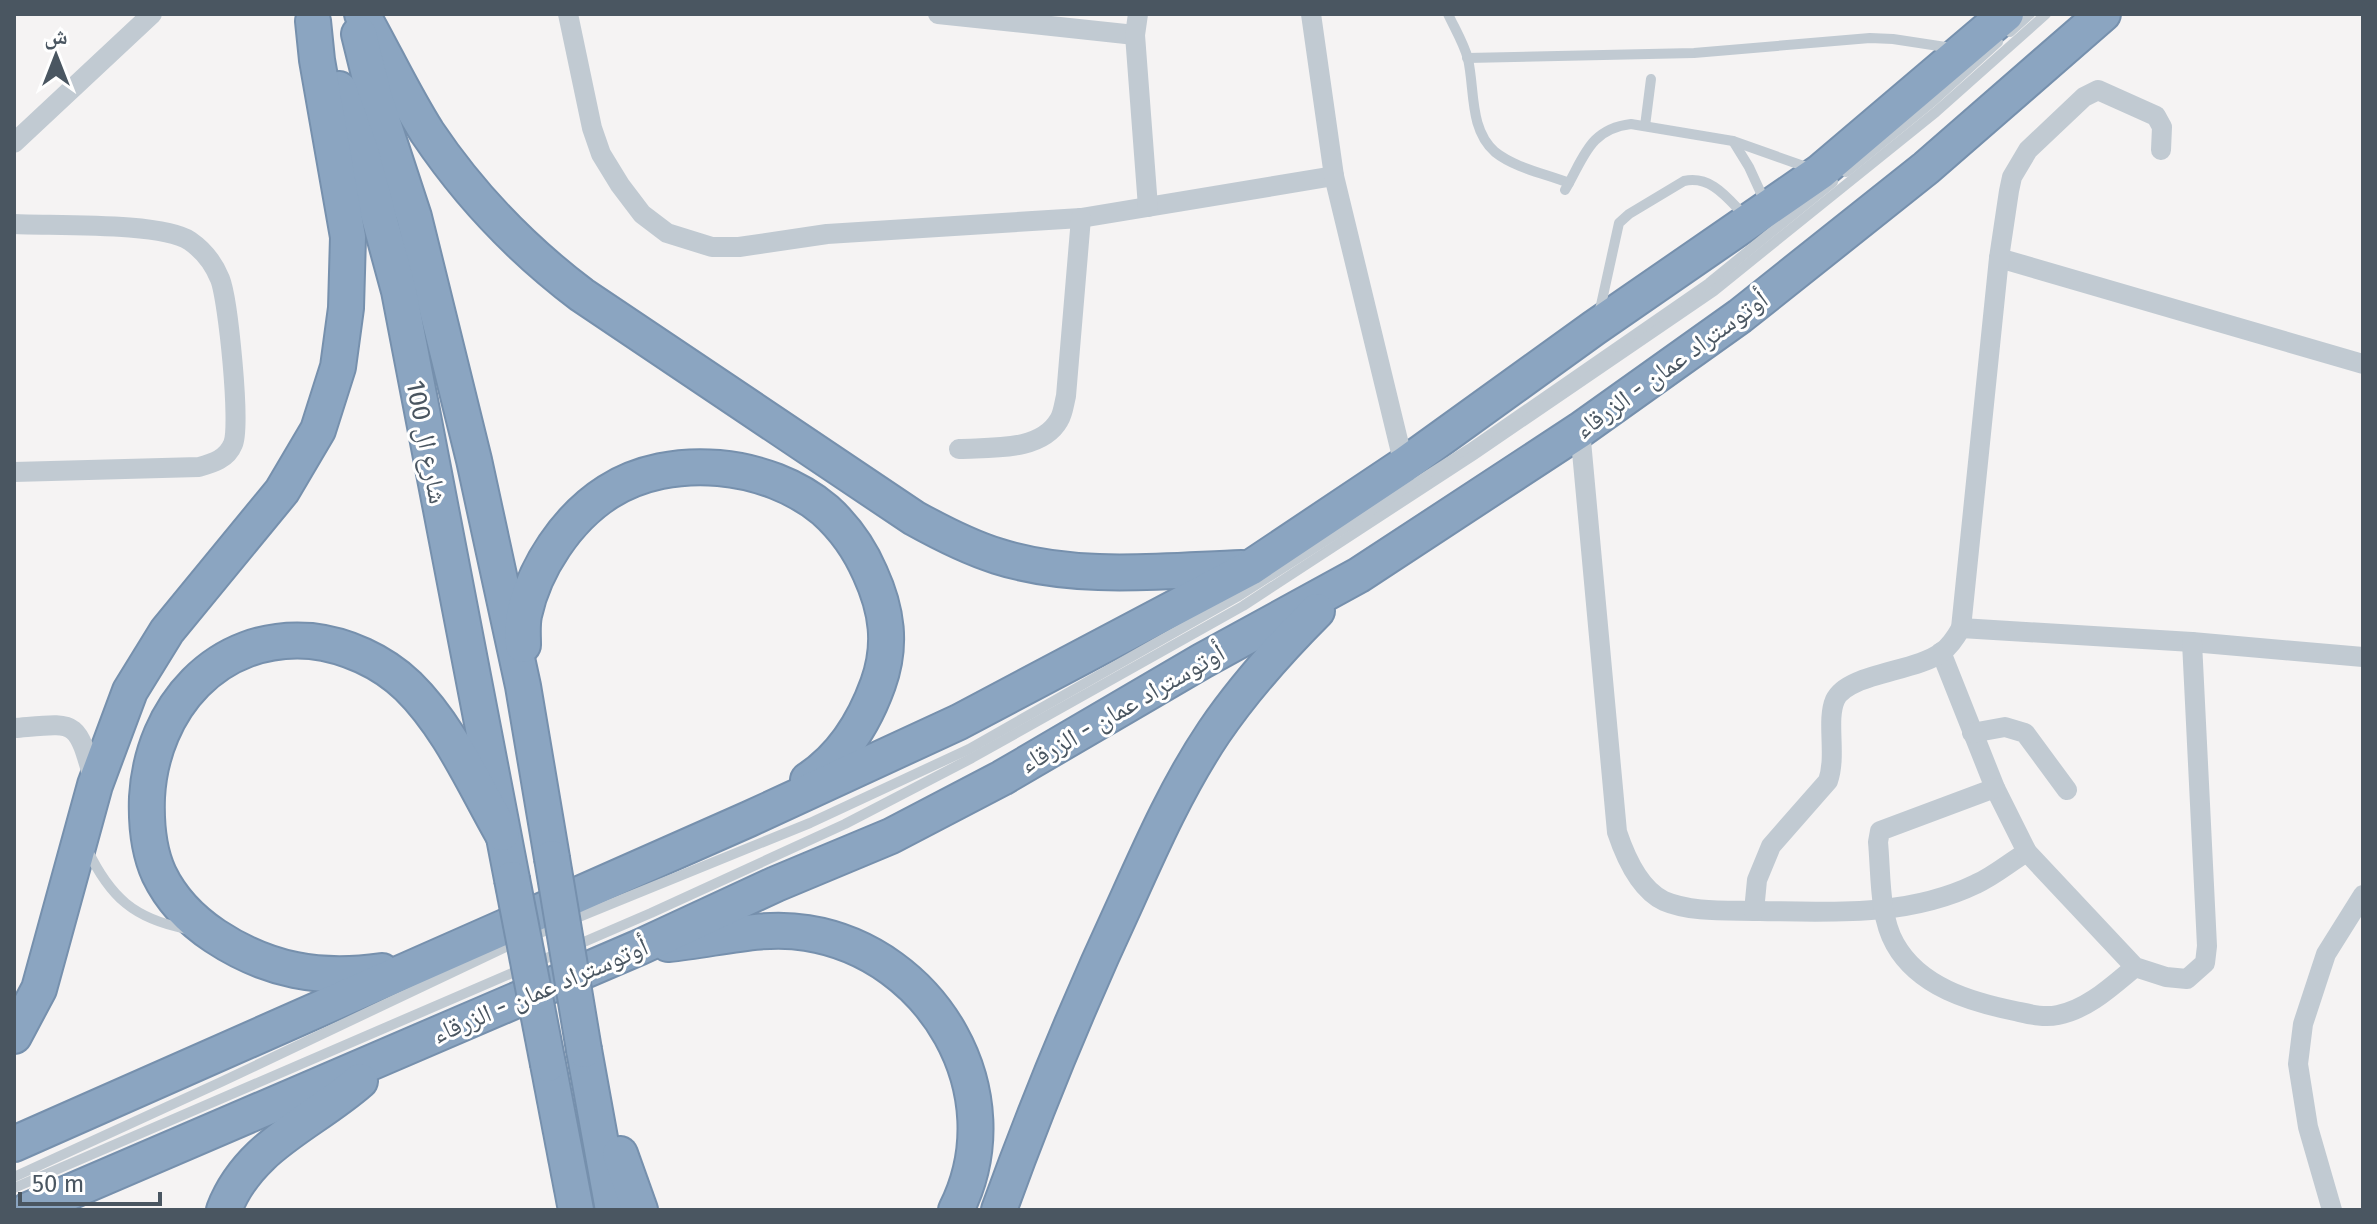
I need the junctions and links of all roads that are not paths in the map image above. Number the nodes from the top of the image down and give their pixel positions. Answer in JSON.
{"nodes":[{"id":1,"x":152,"y":14,"type":"edge"},
{"id":2,"x":355,"y":14,"type":"edge"},
{"id":3,"x":362,"y":14,"type":"edge"},
{"id":4,"x":568,"y":14,"type":"edge"},
{"id":5,"x":938,"y":14,"type":"edge"},
{"id":6,"x":1138,"y":14,"type":"edge"},
{"id":7,"x":1311,"y":14,"type":"edge"},
{"id":8,"x":1448,"y":14,"type":"edge"},
{"id":9,"x":2006,"y":14,"type":"edge"},
{"id":10,"x":2030,"y":14,"type":"edge"},
{"id":11,"x":2046,"y":14,"type":"edge"},
{"id":12,"x":2103,"y":14,"type":"edge"},
{"id":13,"x":312,"y":17,"type":"edge"},
{"id":14,"x":1135,"y":35,"type":"junction"},
{"id":15,"x":1966,"y":50,"type":"junction"},
{"id":16,"x":1467,"y":58,"type":"junction"},
{"id":17,"x":1651,"y":79,"type":"dead end"},
{"id":18,"x":1645,"y":126,"type":"junction"},
{"id":19,"x":1733,"y":141,"type":"junction"},
{"id":20,"x":14,"y":143,"type":"edge"},
{"id":21,"x":2161,"y":150,"type":"dead end"},
{"id":22,"x":1820,"y":172,"type":"junction"},
{"id":23,"x":1334,"y":176,"type":"junction"},
{"id":24,"x":1148,"y":207,"type":"junction"},
{"id":25,"x":1759,"y":216,"type":"junction"},
{"id":26,"x":1081,"y":218,"type":"junction"},
{"id":27,"x":14,"y":224,"type":"edge"},
{"id":28,"x":1999,"y":258,"type":"junction"},
{"id":29,"x":1594,"y":328,"type":"junction"},
{"id":30,"x":2363,"y":364,"type":"edge"},
{"id":31,"x":1580,"y":430,"type":"junction"},
{"id":32,"x":959,"y":449,"type":"dead end"},
{"id":33,"x":1404,"y":465,"type":"junction"},
{"id":34,"x":14,"y":472,"type":"edge"},
{"id":35,"x":1250,"y":568,"type":"junction"},
{"id":36,"x":1359,"y":575,"type":"junction"},
{"id":37,"x":1961,"y":628,"type":"junction"},
{"id":38,"x":2192,"y":642,"type":"junction"},
{"id":39,"x":1941,"y":652,"type":"junction"},
{"id":40,"x":2363,"y":657,"type":"edge"},
{"id":41,"x":523,"y":686,"type":"junction"},
{"id":42,"x":14,"y":728,"type":"edge"},
{"id":43,"x":1972,"y":733,"type":"junction"},
{"id":44,"x":95,"y":785,"type":"junction"},
{"id":45,"x":1995,"y":788,"type":"junction"},
{"id":46,"x":2067,"y":790,"type":"dead end"},
{"id":47,"x":749,"y":819,"type":"junction"},
{"id":48,"x":502,"y":833,"type":"junction"},
{"id":49,"x":82,"y":840,"type":"junction"},
{"id":50,"x":2027,"y":852,"type":"junction"},
{"id":51,"x":2363,"y":895,"type":"edge"},
{"id":52,"x":1885,"y":910,"type":"junction"},
{"id":53,"x":1754,"y":911,"type":"junction"},
{"id":54,"x":212,"y":933,"type":"junction"},
{"id":55,"x":640,"y":947,"type":"junction"},
{"id":56,"x":418,"y":966,"type":"junction"},
{"id":57,"x":2135,"y":967,"type":"junction"},
{"id":58,"x":14,"y":1036,"type":"edge"},
{"id":59,"x":386,"y":1056,"type":"junction"},
{"id":60,"x":594,"y":1104,"type":"junction"},
{"id":61,"x":14,"y":1144,"type":"edge"},
{"id":62,"x":568,"y":1163,"type":"junction"},
{"id":63,"x":14,"y":1177,"type":"edge"},
{"id":64,"x":14,"y":1188,"type":"edge"},
{"id":65,"x":28,"y":1210,"type":"edge"},
{"id":66,"x":224,"y":1210,"type":"edge"},
{"id":67,"x":563,"y":1210,"type":"edge"},
{"id":68,"x":576,"y":1210,"type":"edge"},
{"id":69,"x":613,"y":1210,"type":"edge"},
{"id":70,"x":640,"y":1210,"type":"edge"},
{"id":71,"x":956,"y":1210,"type":"edge"},
{"id":72,"x":999,"y":1210,"type":"edge"},
{"id":73,"x":2332,"y":1210,"type":"edge"}],
"edges":[{"from":1,"to":20,"type":"street"},
{"from":2,"to":41,"type":"highway","name":"شارع ال 100"},
{"from":3,"to":35,"type":"highway"},
{"from":4,"to":26,"type":"street"},
{"from":5,"to":14,"type":"street"},
{"from":6,"to":14,"type":"street"},
{"from":7,"to":23,"type":"street"},
{"from":8,"to":16,"type":"lane"},
{"from":9,"to":15,"type":"highway"},
{"from":10,"to":63,"type":"lane"},
{"from":11,"to":64,"type":"lane"},
{"from":12,"to":31,"type":"highway","name":"أوتوستراد عمان - الزرقاء"},
{"from":13,"to":44,"type":"highway"},
{"from":13,"to":48,"type":"highway","name":"شارع ال 100"},
{"from":14,"to":24,"type":"street"},
{"from":15,"to":16,"type":"lane"},
{"from":15,"to":22,"type":"highway"},
{"from":16,"to":18,"type":"lane"},
{"from":17,"to":18,"type":"lane"},
{"from":18,"to":19,"type":"lane"},
{"from":19,"to":22,"type":"lane"},
{"from":19,"to":25,"type":"lane"},
{"from":21,"to":28,"type":"street"},
{"from":22,"to":25,"type":"highway"},
{"from":23,"to":24,"type":"street"},
{"from":23,"to":33,"type":"street"},
{"from":24,"to":26,"type":"street"},
{"from":25,"to":29,"type":"highway"},
{"from":25,"to":29,"type":"lane"},
{"from":26,"to":32,"type":"street"},
{"from":27,"to":34,"type":"street"},
{"from":28,"to":30,"type":"street"},
{"from":28,"to":37,"type":"street"},
{"from":29,"to":33,"type":"highway"},
{"from":31,"to":36,"type":"highway","name":"أوتوستراد عمان - الزرقاء"},
{"from":31,"to":53,"type":"street"},
{"from":33,"to":35,"type":"highway"},
{"from":35,"to":47,"type":"highway"},
{"from":36,"to":55,"type":"highway","name":"أوتوستراد عمان - الزرقاء"},
{"from":36,"to":72,"type":"highway"},
{"from":37,"to":38,"type":"street"},
{"from":37,"to":39,"type":"street"},
{"from":38,"to":40,"type":"street"},
{"from":38,"to":57,"type":"street"},
{"from":39,"to":43,"type":"street"},
{"from":39,"to":53,"type":"street"},
{"from":41,"to":47,"type":"highway"},
{"from":41,"to":60,"type":"highway","name":"شارع ال 100","bridge":true},
{"from":42,"to":44,"type":"street"},
{"from":43,"to":45,"type":"street"},
{"from":43,"to":46,"type":"street"},
{"from":44,"to":49,"type":"highway"},
{"from":45,"to":50,"type":"street"},
{"from":45,"to":52,"type":"street"},
{"from":47,"to":56,"type":"highway"},
{"from":48,"to":54,"type":"highway"},
{"from":48,"to":62,"type":"highway","name":"شارع ال 100","bridge":true},
{"from":49,"to":54,"type":"lane"},
{"from":49,"to":58,"type":"highway"},
{"from":50,"to":52,"type":"street"},
{"from":50,"to":57,"type":"street"},
{"from":51,"to":73,"type":"street"},
{"from":52,"to":53,"type":"street"},
{"from":52,"to":57,"type":"street"},
{"from":54,"to":56,"type":"highway"},
{"from":55,"to":59,"type":"highway","name":"أوتوستراد عمان - الزرقاء"},
{"from":55,"to":71,"type":"highway"},
{"from":56,"to":61,"type":"highway"},
{"from":59,"to":65,"type":"highway","name":"أوتوستراد عمان - الزرقاء"},
{"from":59,"to":66,"type":"highway"},
{"from":60,"to":69,"type":"highway","name":"شارع ال 100"},
{"from":60,"to":70,"type":"highway"},
{"from":62,"to":67,"type":"highway"},
{"from":62,"to":68,"type":"highway","name":"شارع ال 100"}]}
